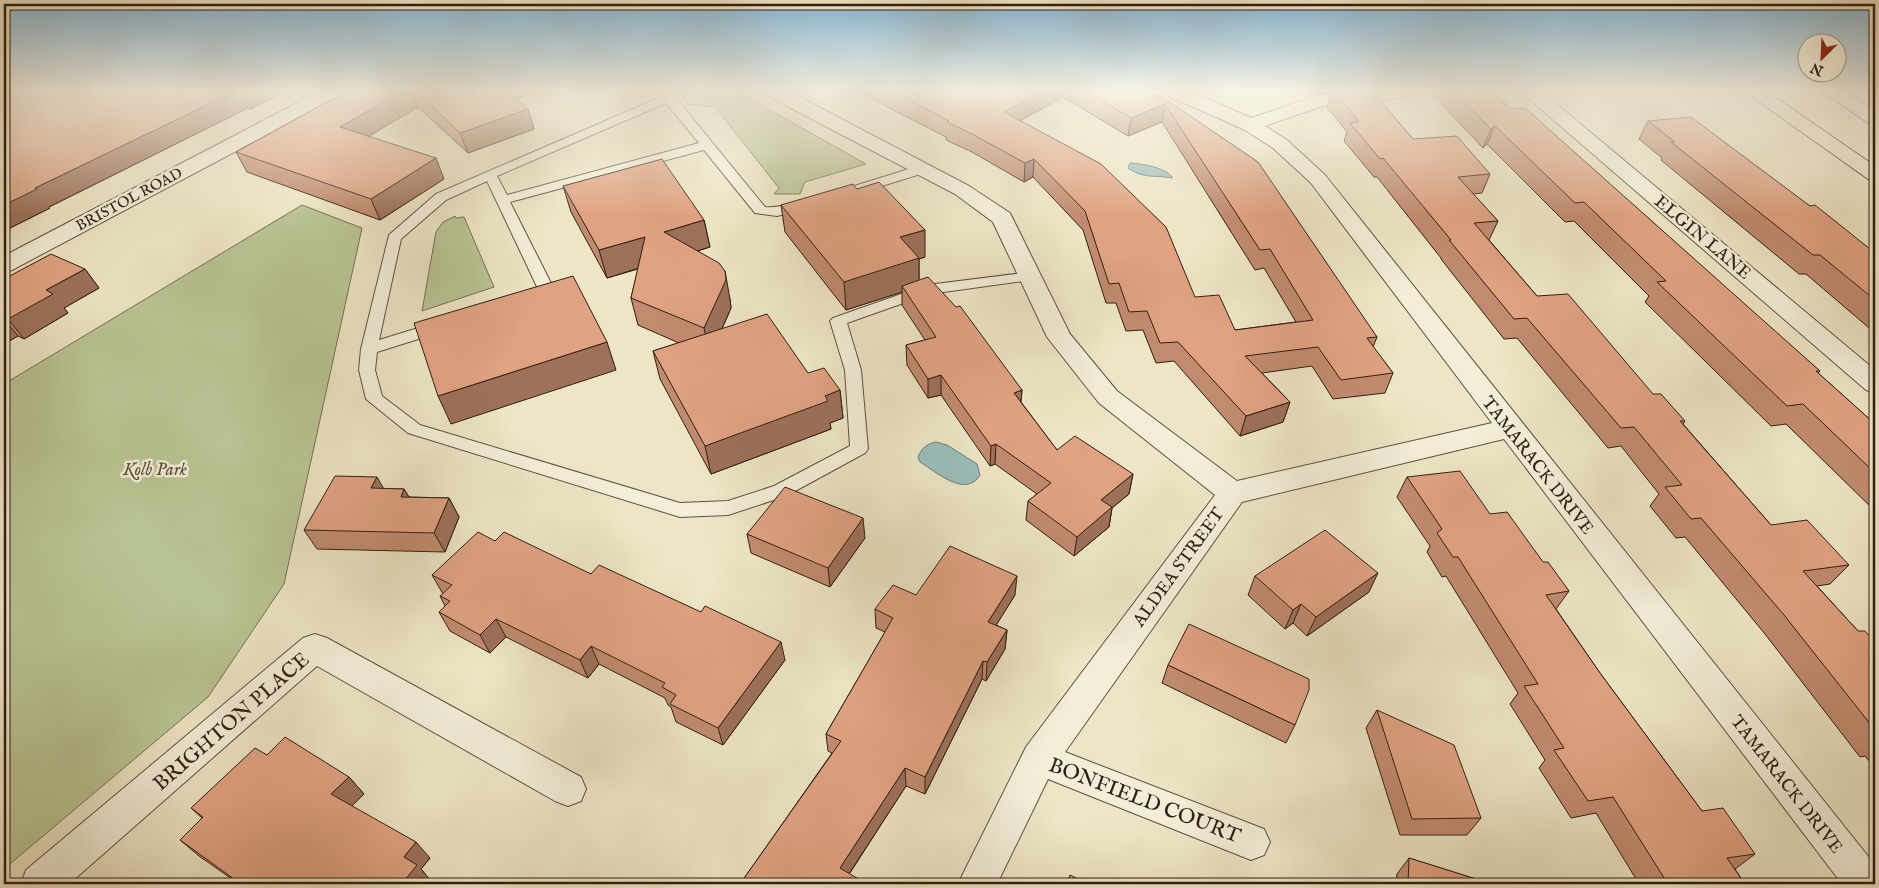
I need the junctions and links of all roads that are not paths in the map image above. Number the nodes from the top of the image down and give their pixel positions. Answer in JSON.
{"nodes":[{"id":1,"x":258,"y":132,"type":"edge"},
{"id":2,"x":583,"y":132,"type":"edge"},
{"id":3,"x":697,"y":132,"type":"edge"},
{"id":4,"x":851,"y":132,"type":"edge"},
{"id":5,"x":1263,"y":132,"type":"edge"},
{"id":6,"x":1577,"y":132,"type":"edge"},
{"id":7,"x":1812,"y":132,"type":"edge"},
{"id":8,"x":707,"y":145,"type":"junction"},
{"id":9,"x":922,"y":169,"type":"junction"},
{"id":10,"x":490,"y":174,"type":"junction"},
{"id":11,"x":1875,"y":175,"type":"edge"},
{"id":12,"x":848,"y":192,"type":"edge"},
{"id":13,"x":502,"y":200,"type":"junction"},
{"id":14,"x":820,"y":201,"type":"edge"},
{"id":15,"x":4,"y":265,"type":"edge"},
{"id":16,"x":1031,"y":276,"type":"junction"},
{"id":17,"x":520,"y":302,"type":"edge"},
{"id":18,"x":454,"y":322,"type":"edge"},
{"id":19,"x":369,"y":349,"type":"junction"},
{"id":20,"x":1875,"y":384,"type":"edge"},
{"id":21,"x":1510,"y":428,"type":"junction"},
{"id":22,"x":1232,"y":493,"type":"junction"},
{"id":23,"x":1039,"y":759,"type":"junction"},
{"id":24,"x":568,"y":789,"type":"dead end"},
{"id":25,"x":1251,"y":842,"type":"dead end"},
{"id":26,"x":40,"y":884,"type":"edge"},
{"id":27,"x":977,"y":884,"type":"edge"},
{"id":28,"x":1866,"y":884,"type":"edge"}],
"edges":[{"from":1,"to":15,"type":"street","name":"BRISTOL ROAD"},
{"from":2,"to":10,"type":"lane"},
{"from":3,"to":8,"type":"lane"},
{"from":4,"to":9,"type":"street"},
{"from":5,"to":21,"type":"street","name":"TAMARACK DRIVE"},
{"from":6,"to":20,"type":"street","name":"ELGIN LANE"},
{"from":7,"to":11,"type":"highway"},
{"from":8,"to":13,"type":"lane"},
{"from":8,"to":14,"type":"lane"},
{"from":9,"to":12,"type":"lane"},
{"from":9,"to":16,"type":"street"},
{"from":10,"to":13,"type":"lane"},
{"from":10,"to":19,"type":"lane"},
{"from":13,"to":17,"type":"lane"},
{"from":16,"to":19,"type":"lane"},
{"from":16,"to":22,"type":"street"},
{"from":18,"to":19,"type":"lane"},
{"from":21,"to":22,"type":"street","name":"ALDEA STREET"},
{"from":21,"to":28,"type":"street","name":"TAMARACK DRIVE"},
{"from":22,"to":23,"type":"street","name":"ALDEA STREET"},
{"from":23,"to":25,"type":"street","name":"BONFIELD COURT"},
{"from":23,"to":27,"type":"street","name":"ALDEA STREET"},
{"from":24,"to":26,"type":"street","name":"BRIGHTON PLACE"}]}
